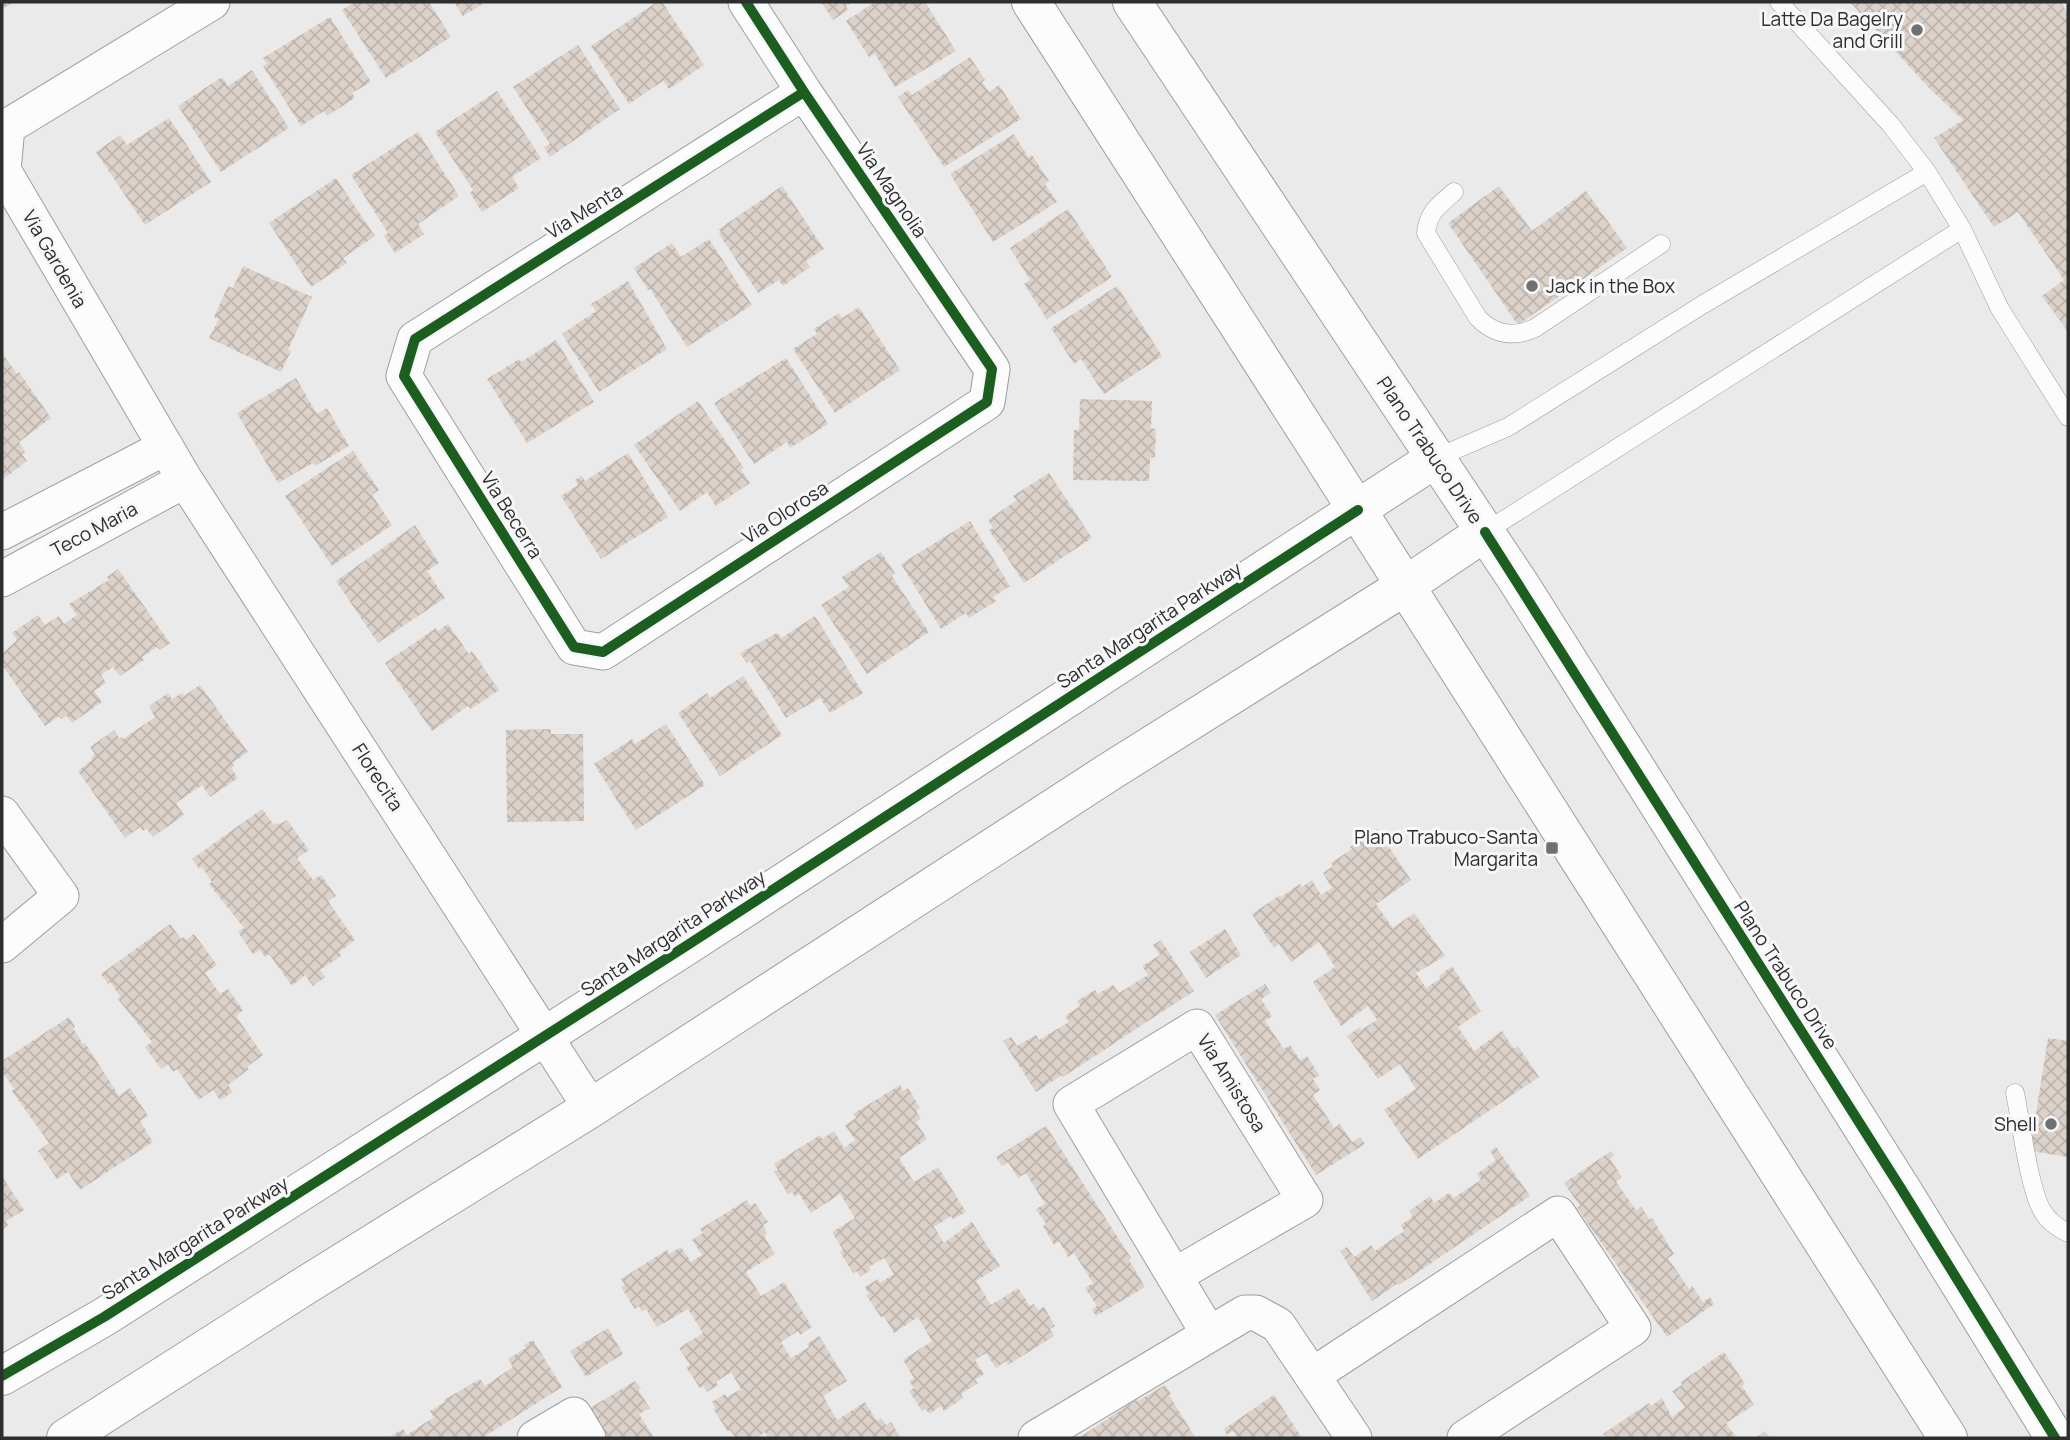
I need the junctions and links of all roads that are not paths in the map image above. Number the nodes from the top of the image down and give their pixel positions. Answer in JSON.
{"nodes":[{"id":1,"x":212,"y":2,"type":"edge"},
{"id":2,"x":746,"y":2,"type":"edge"},
{"id":3,"x":1031,"y":2,"type":"edge"},
{"id":4,"x":1132,"y":2,"type":"edge"},
{"id":5,"x":1779,"y":2,"type":"edge"},
{"id":6,"x":804,"y":92,"type":"junction"},
{"id":7,"x":1927,"y":172,"type":"junction"},
{"id":8,"x":1454,"y":192,"type":"dead end"},
{"id":9,"x":1962,"y":229,"type":"junction"},
{"id":10,"x":1661,"y":244,"type":"dead end"},
{"id":11,"x":404,"y":376,"type":"joint"},
{"id":12,"x":987,"y":402,"type":"joint"},
{"id":13,"x":2068,"y":417,"type":"edge"},
{"id":14,"x":166,"y":447,"type":"junction"},
{"id":15,"x":1436,"y":458,"type":"junction"},
{"id":16,"x":185,"y":480,"type":"junction"},
{"id":17,"x":1357,"y":510,"type":"junction"},
{"id":18,"x":1485,"y":532,"type":"junction"},
{"id":19,"x":2,"y":533,"type":"edge"},
{"id":20,"x":2,"y":579,"type":"edge"},
{"id":21,"x":1405,"y":586,"type":"junction"},
{"id":22,"x":603,"y":652,"type":"joint"},
{"id":23,"x":2,"y":814,"type":"edge"},
{"id":24,"x":2,"y":946,"type":"edge"},
{"id":25,"x":546,"y":1035,"type":"junction"},
{"id":26,"x":2015,"y":1093,"type":"dead end"},
{"id":27,"x":591,"y":1108,"type":"junction"},
{"id":28,"x":2068,"y":1233,"type":"edge"},
{"id":29,"x":1174,"y":1276,"type":"junction"},
{"id":30,"x":1209,"y":1334,"type":"junction"},
{"id":31,"x":2,"y":1376,"type":"edge"},
{"id":32,"x":1313,"y":1376,"type":"junction"},
{"id":33,"x":66,"y":1438,"type":"edge"},
{"id":34,"x":535,"y":1438,"type":"edge"},
{"id":35,"x":588,"y":1438,"type":"edge"},
{"id":36,"x":1036,"y":1438,"type":"edge"},
{"id":37,"x":1353,"y":1438,"type":"edge"},
{"id":38,"x":1465,"y":1438,"type":"edge"},
{"id":39,"x":1948,"y":1438,"type":"edge"},
{"id":40,"x":2055,"y":1438,"type":"edge"}],
"edges":[{"from":1,"to":14,"type":"street","name":"Via Gardenia"},
{"from":2,"to":6,"type":"street","name":"Via Magnolia"},
{"from":3,"to":17,"type":"main road"},
{"from":4,"to":15,"type":"main road","name":"Plano Trabuco Drive"},
{"from":5,"to":7,"type":"lane"},
{"from":6,"to":11,"type":"street","name":"Via Menta"},
{"from":6,"to":12,"type":"street","name":"Via Magnolia"},
{"from":7,"to":9,"type":"lane"},
{"from":7,"to":15,"type":"lane"},
{"from":8,"to":10,"type":"lane"},
{"from":9,"to":13,"type":"lane"},
{"from":9,"to":18,"type":"lane"},
{"from":11,"to":22,"type":"street","name":"Via Becerra"},
{"from":12,"to":22,"type":"street","name":"Via Olorosa"},
{"from":14,"to":16,"type":"street","name":"Florecita"},
{"from":14,"to":19,"type":"street","name":"Teco Maria"},
{"from":15,"to":17,"type":"main road","name":"Santa Margarita Parkway"},
{"from":15,"to":18,"type":"main road","name":"Plano Trabuco Drive"},
{"from":16,"to":20,"type":"street","name":"Teco Maria"},
{"from":16,"to":25,"type":"street","name":"Florecita"},
{"from":17,"to":21,"type":"main road"},
{"from":17,"to":25,"type":"main road","name":"Santa Margarita Parkway"},
{"from":18,"to":21,"type":"main road"},
{"from":18,"to":40,"type":"main road","name":"Plano Trabuco Drive"},
{"from":21,"to":27,"type":"main road"},
{"from":21,"to":39,"type":"main road"},
{"from":23,"to":24,"type":"street"},
{"from":25,"to":27,"type":"street","name":"Florecita"},
{"from":25,"to":31,"type":"main road","name":"Santa Margarita Parkway"},
{"from":26,"to":28,"type":"lane"},
{"from":27,"to":33,"type":"main road"},
{"from":29,"to":29,"type":"street","name":"Via Amistosa"},
{"from":29,"to":30,"type":"street","name":"Via Amistosa"},
{"from":30,"to":32,"type":"street"},
{"from":30,"to":36,"type":"street"},
{"from":32,"to":37,"type":"street"},
{"from":32,"to":38,"type":"street"},
{"from":34,"to":35,"type":"street"}]}
